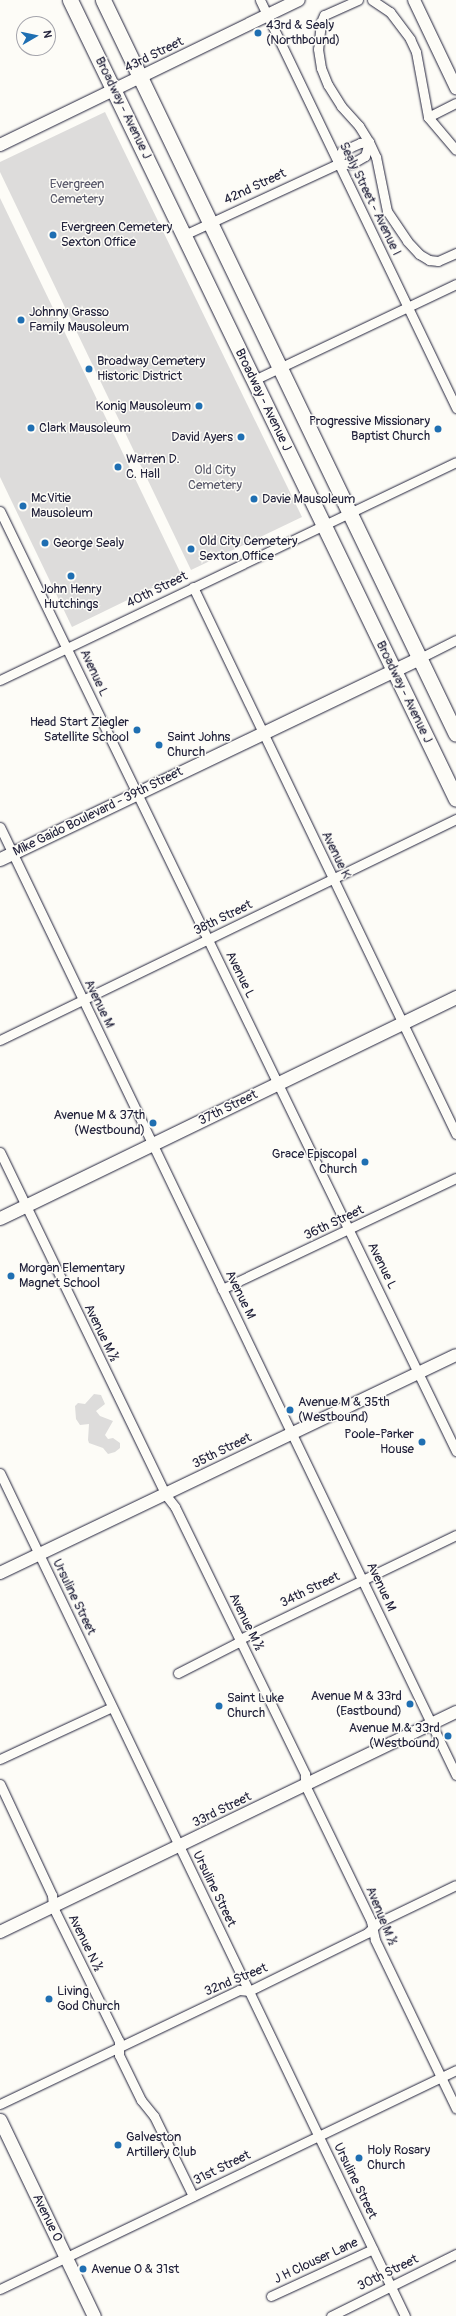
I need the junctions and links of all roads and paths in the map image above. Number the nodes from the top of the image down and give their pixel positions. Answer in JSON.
{"nodes":[{"id":1,"x":70,"y":0,"type":"edge"},
{"id":2,"x":103,"y":0,"type":"edge"},
{"id":3,"x":260,"y":0,"type":"edge"},
{"id":4,"x":299,"y":0,"type":"edge"},
{"id":5,"x":358,"y":0,"type":"edge"},
{"id":6,"x":372,"y":0,"type":"edge"},
{"id":7,"x":414,"y":0,"type":"edge"},
{"id":8,"x":267,"y":16,"type":"junction"},
{"id":9,"x":139,"y":77,"type":"junction"},
{"id":10,"x":456,"y":88,"type":"edge"},
{"id":11,"x":114,"y":89,"type":"junction"},
{"id":12,"x":456,"y":103,"type":"edge"},
{"id":13,"x":428,"y":117,"type":"junction"},
{"id":14,"x":369,"y":142,"type":"junction"},
{"id":15,"x":0,"y":145,"type":"edge"},
{"id":16,"x":456,"y":150,"type":"edge"},
{"id":17,"x":338,"y":164,"type":"junction"},
{"id":18,"x":209,"y":223,"type":"junction"},
{"id":19,"x":184,"y":234,"type":"junction"},
{"id":20,"x":456,"y":253,"type":"edge"},
{"id":21,"x":456,"y":284,"type":"edge"},
{"id":22,"x":407,"y":307,"type":"junction"},
{"id":23,"x":279,"y":368,"type":"junction"},
{"id":24,"x":254,"y":380,"type":"junction"},
{"id":25,"x":456,"y":408,"type":"edge"},
{"id":26,"x":456,"y":462,"type":"edge"},
{"id":27,"x":0,"y":511,"type":"edge"},
{"id":28,"x":349,"y":513,"type":"junction"},
{"id":29,"x":324,"y":525,"type":"junction"},
{"id":30,"x":193,"y":587,"type":"junction"},
{"id":31,"x":456,"y":640,"type":"edge"},
{"id":32,"x":68,"y":648,"type":"junction"},
{"id":33,"x":420,"y":658,"type":"junction"},
{"id":34,"x":394,"y":670,"type":"junction"},
{"id":35,"x":0,"y":680,"type":"edge"},
{"id":36,"x":263,"y":733,"type":"junction"},
{"id":37,"x":456,"y":734,"type":"edge"},
{"id":38,"x":136,"y":794,"type":"junction"},
{"id":39,"x":456,"y":799,"type":"edge"},
{"id":40,"x":456,"y":819,"type":"edge"},
{"id":41,"x":0,"y":827,"type":"edge"},
{"id":42,"x":13,"y":853,"type":"junction"},
{"id":43,"x":0,"y":859,"type":"edge"},
{"id":44,"x":333,"y":879,"type":"junction"},
{"id":45,"x":208,"y":940,"type":"junction"},
{"id":46,"x":456,"y":997,"type":"edge"},
{"id":47,"x":83,"y":1000,"type":"junction"},
{"id":48,"x":403,"y":1023,"type":"junction"},
{"id":49,"x":0,"y":1040,"type":"edge"},
{"id":50,"x":278,"y":1084,"type":"junction"},
{"id":51,"x":456,"y":1134,"type":"edge"},
{"id":52,"x":152,"y":1145,"type":"junction"},
{"id":53,"x":0,"y":1152,"type":"edge"},
{"id":54,"x":456,"y":1178,"type":"edge"},
{"id":55,"x":26,"y":1205,"type":"junction"},
{"id":56,"x":0,"y":1218,"type":"edge"},
{"id":57,"x":350,"y":1230,"type":"junction"},
{"id":58,"x":222,"y":1290,"type":"junction"},
{"id":59,"x":456,"y":1355,"type":"edge"},
{"id":60,"x":419,"y":1372,"type":"junction"},
{"id":61,"x":292,"y":1433,"type":"junction"},
{"id":62,"x":456,"y":1451,"type":"edge"},
{"id":63,"x":0,"y":1473,"type":"edge"},
{"id":64,"x":165,"y":1494,"type":"junction"},
{"id":65,"x":456,"y":1535,"type":"edge"},
{"id":66,"x":39,"y":1554,"type":"junction"},
{"id":67,"x":0,"y":1573,"type":"edge"},
{"id":68,"x":363,"y":1579,"type":"junction"},
{"id":69,"x":240,"y":1639,"type":"junction"},
{"id":70,"x":178,"y":1673,"type":"dead end"},
{"id":71,"x":112,"y":1707,"type":"junction"},
{"id":72,"x":456,"y":1712,"type":"edge"},
{"id":73,"x":432,"y":1724,"type":"junction"},
{"id":74,"x":0,"y":1759,"type":"edge"},
{"id":75,"x":456,"y":1775,"type":"edge"},
{"id":76,"x":0,"y":1784,"type":"edge"},
{"id":77,"x":305,"y":1785,"type":"junction"},
{"id":78,"x":179,"y":1846,"type":"junction"},
{"id":79,"x":456,"y":1885,"type":"edge"},
{"id":80,"x":53,"y":1907,"type":"junction"},
{"id":81,"x":372,"y":1929,"type":"junction"},
{"id":82,"x":0,"y":1932,"type":"edge"},
{"id":83,"x":249,"y":1990,"type":"junction"},
{"id":84,"x":119,"y":2047,"type":"junction"},
{"id":85,"x":456,"y":2070,"type":"edge"},
{"id":86,"x":441,"y":2077,"type":"junction"},
{"id":87,"x":0,"y":2104,"type":"edge"},
{"id":88,"x":456,"y":2108,"type":"edge"},
{"id":89,"x":0,"y":2120,"type":"edge"},
{"id":90,"x":318,"y":2136,"type":"junction"},
{"id":91,"x":193,"y":2196,"type":"junction"},
{"id":92,"x":372,"y":2249,"type":"junction"},
{"id":93,"x":456,"y":2254,"type":"edge"},
{"id":94,"x":66,"y":2257,"type":"junction"},
{"id":95,"x":391,"y":2286,"type":"junction"},
{"id":96,"x":0,"y":2289,"type":"edge"},
{"id":97,"x":271,"y":2296,"type":"dead end"},
{"id":98,"x":94,"y":2316,"type":"edge"},
{"id":99,"x":331,"y":2316,"type":"edge"},
{"id":100,"x":405,"y":2316,"type":"edge"}],
"edges":[{"from":1,"to":11,"type":"main road","name":"Broadway - Avenue J"},
{"from":2,"to":9,"type":"main road"},
{"from":3,"to":8,"type":"street","name":"Sealy Street - Avenue I"},
{"from":4,"to":8,"type":"street","name":"43rd Street"},
{"from":5,"to":14,"type":"street"},
{"from":6,"to":13,"type":"street"},
{"from":7,"to":10,"type":"street"},
{"from":8,"to":9,"type":"street","name":"43rd Street"},
{"from":8,"to":17,"type":"street","name":"Sealy Street - Avenue I"},
{"from":9,"to":11,"type":"street","name":"43rd Street"},
{"from":9,"to":18,"type":"main road"},
{"from":11,"to":15,"type":"street","name":"43rd Street"},
{"from":11,"to":19,"type":"main road","name":"Broadway - Avenue J"},
{"from":12,"to":13,"type":"street"},
{"from":13,"to":16,"type":"street"},
{"from":14,"to":17,"type":"street"},
{"from":14,"to":17,"type":"street","name":"42nd Street"},
{"from":14,"to":20,"type":"street"},
{"from":17,"to":18,"type":"street","name":"42nd Street"},
{"from":17,"to":22,"type":"street","name":"Sealy Street - Avenue I"},
{"from":18,"to":19,"type":"street","name":"42nd Street"},
{"from":18,"to":23,"type":"main road"},
{"from":19,"to":24,"type":"main road","name":"Broadway - Avenue J"},
{"from":21,"to":22,"type":"street"},
{"from":22,"to":23,"type":"street"},
{"from":22,"to":25,"type":"street","name":"Sealy Street - Avenue I"},
{"from":23,"to":24,"type":"street"},
{"from":23,"to":28,"type":"main road"},
{"from":24,"to":29,"type":"main road","name":"Broadway - Avenue J"},
{"from":26,"to":28,"type":"street","name":"40th Street"},
{"from":27,"to":32,"type":"street","name":"Avenue L"},
{"from":28,"to":29,"type":"street","name":"40th Street"},
{"from":28,"to":33,"type":"main road"},
{"from":29,"to":30,"type":"street","name":"40th Street"},
{"from":29,"to":34,"type":"main road","name":"Broadway - Avenue J"},
{"from":30,"to":32,"type":"street","name":"40th Street"},
{"from":30,"to":36,"type":"street","name":"Avenue K"},
{"from":31,"to":33,"type":"street","name":"Mike Gaido Boulevard - 39th Street"},
{"from":32,"to":35,"type":"street","name":"40th Street"},
{"from":32,"to":38,"type":"street","name":"Avenue L"},
{"from":33,"to":34,"type":"main road","name":"Mike Gaido Boulevard - 39th Street"},
{"from":33,"to":37,"type":"main road"},
{"from":34,"to":36,"type":"main road","name":"Mike Gaido Boulevard - 39th Street"},
{"from":34,"to":39,"type":"main road","name":"Broadway - Avenue J"},
{"from":36,"to":38,"type":"main road","name":"Mike Gaido Boulevard - 39th Street"},
{"from":36,"to":44,"type":"street","name":"Avenue K"},
{"from":38,"to":42,"type":"main road","name":"Mike Gaido Boulevard - 39th Street"},
{"from":38,"to":45,"type":"street","name":"Avenue L"},
{"from":40,"to":44,"type":"street","name":"38th Street"},
{"from":41,"to":42,"type":"street","name":"Avenue M"},
{"from":42,"to":43,"type":"main road","name":"Mike Gaido Boulevard - 39th Street"},
{"from":42,"to":47,"type":"street","name":"Avenue M"},
{"from":44,"to":45,"type":"street","name":"38th Street"},
{"from":44,"to":48,"type":"street","name":"Avenue K"},
{"from":45,"to":47,"type":"street","name":"38th Street"},
{"from":45,"to":50,"type":"street","name":"Avenue L"},
{"from":46,"to":48,"type":"main road","name":"37th Street"},
{"from":47,"to":49,"type":"street","name":"38th Street"},
{"from":47,"to":52,"type":"street","name":"Avenue M"},
{"from":48,"to":50,"type":"main road","name":"37th Street"},
{"from":48,"to":51,"type":"street","name":"Avenue K"},
{"from":50,"to":52,"type":"main road","name":"37th Street"},
{"from":50,"to":57,"type":"street","name":"Avenue L"},
{"from":52,"to":55,"type":"main road","name":"37th Street"},
{"from":52,"to":58,"type":"street","name":"Avenue M"},
{"from":53,"to":55,"type":"street","name":"Avenue M ½"},
{"from":54,"to":57,"type":"street","name":"36th Street"},
{"from":55,"to":56,"type":"main road","name":"37th Street"},
{"from":55,"to":64,"type":"street","name":"Avenue M ½"},
{"from":57,"to":58,"type":"street","name":"36th Street"},
{"from":57,"to":60,"type":"street","name":"Avenue L"},
{"from":58,"to":61,"type":"street","name":"Avenue M"},
{"from":59,"to":60,"type":"street","name":"35th Street"},
{"from":60,"to":61,"type":"street","name":"35th Street"},
{"from":60,"to":62,"type":"street","name":"Avenue L"},
{"from":61,"to":64,"type":"street","name":"35th Street"},
{"from":61,"to":68,"type":"street","name":"Avenue M"},
{"from":63,"to":66,"type":"street","name":"Ursuline Street"},
{"from":64,"to":66,"type":"street","name":"35th Street"},
{"from":64,"to":69,"type":"street","name":"Avenue M ½"},
{"from":65,"to":68,"type":"street","name":"34th Street"},
{"from":66,"to":67,"type":"street","name":"35th Street"},
{"from":66,"to":71,"type":"street","name":"Ursuline Street"},
{"from":68,"to":69,"type":"street","name":"34th Street"},
{"from":68,"to":73,"type":"street","name":"Avenue M"},
{"from":69,"to":70,"type":"street","name":"34th Street"},
{"from":69,"to":77,"type":"street","name":"Avenue M ½"},
{"from":71,"to":74,"type":"street"},
{"from":71,"to":78,"type":"street","name":"Ursuline Street"},
{"from":72,"to":73,"type":"street","name":"33rd Street"},
{"from":73,"to":75,"type":"street","name":"Avenue M"},
{"from":73,"to":77,"type":"street","name":"33rd Street"},
{"from":76,"to":80,"type":"street","name":"Avenue N ½"},
{"from":77,"to":78,"type":"street","name":"33rd Street"},
{"from":77,"to":81,"type":"street","name":"Avenue M ½"},
{"from":78,"to":80,"type":"street","name":"33rd Street"},
{"from":78,"to":83,"type":"street","name":"Ursuline Street"},
{"from":79,"to":81,"type":"street","name":"32nd Street"},
{"from":80,"to":82,"type":"street","name":"33rd Street"},
{"from":80,"to":84,"type":"street","name":"Avenue N ½"},
{"from":81,"to":83,"type":"street","name":"32nd Street"},
{"from":81,"to":86,"type":"street","name":"Avenue M ½"},
{"from":83,"to":84,"type":"street","name":"32nd Street"},
{"from":83,"to":90,"type":"street","name":"Ursuline Street"},
{"from":84,"to":87,"type":"street","name":"32nd Street"},
{"from":84,"to":91,"type":"street","name":"Avenue N ½"},
{"from":85,"to":86,"type":"street","name":"31st Street"},
{"from":86,"to":88,"type":"street","name":"Avenue M ½"},
{"from":86,"to":90,"type":"street","name":"31st Street"},
{"from":89,"to":94,"type":"main road","name":"Avenue O"},
{"from":90,"to":91,"type":"street","name":"31st Street"},
{"from":90,"to":92,"type":"street","name":"Ursuline Street"},
{"from":91,"to":94,"type":"street","name":"31st Street"},
{"from":92,"to":95,"type":"street","name":"Ursuline Street"},
{"from":92,"to":97,"type":"street","name":"J H Clouser Lane"},
{"from":93,"to":95,"type":"street","name":"30th Street"},
{"from":94,"to":96,"type":"street","name":"31st Street"},
{"from":94,"to":98,"type":"main road","name":"Avenue O"},
{"from":95,"to":99,"type":"street","name":"30th Street"},
{"from":95,"to":100,"type":"street","name":"Ursuline Street"}]}
